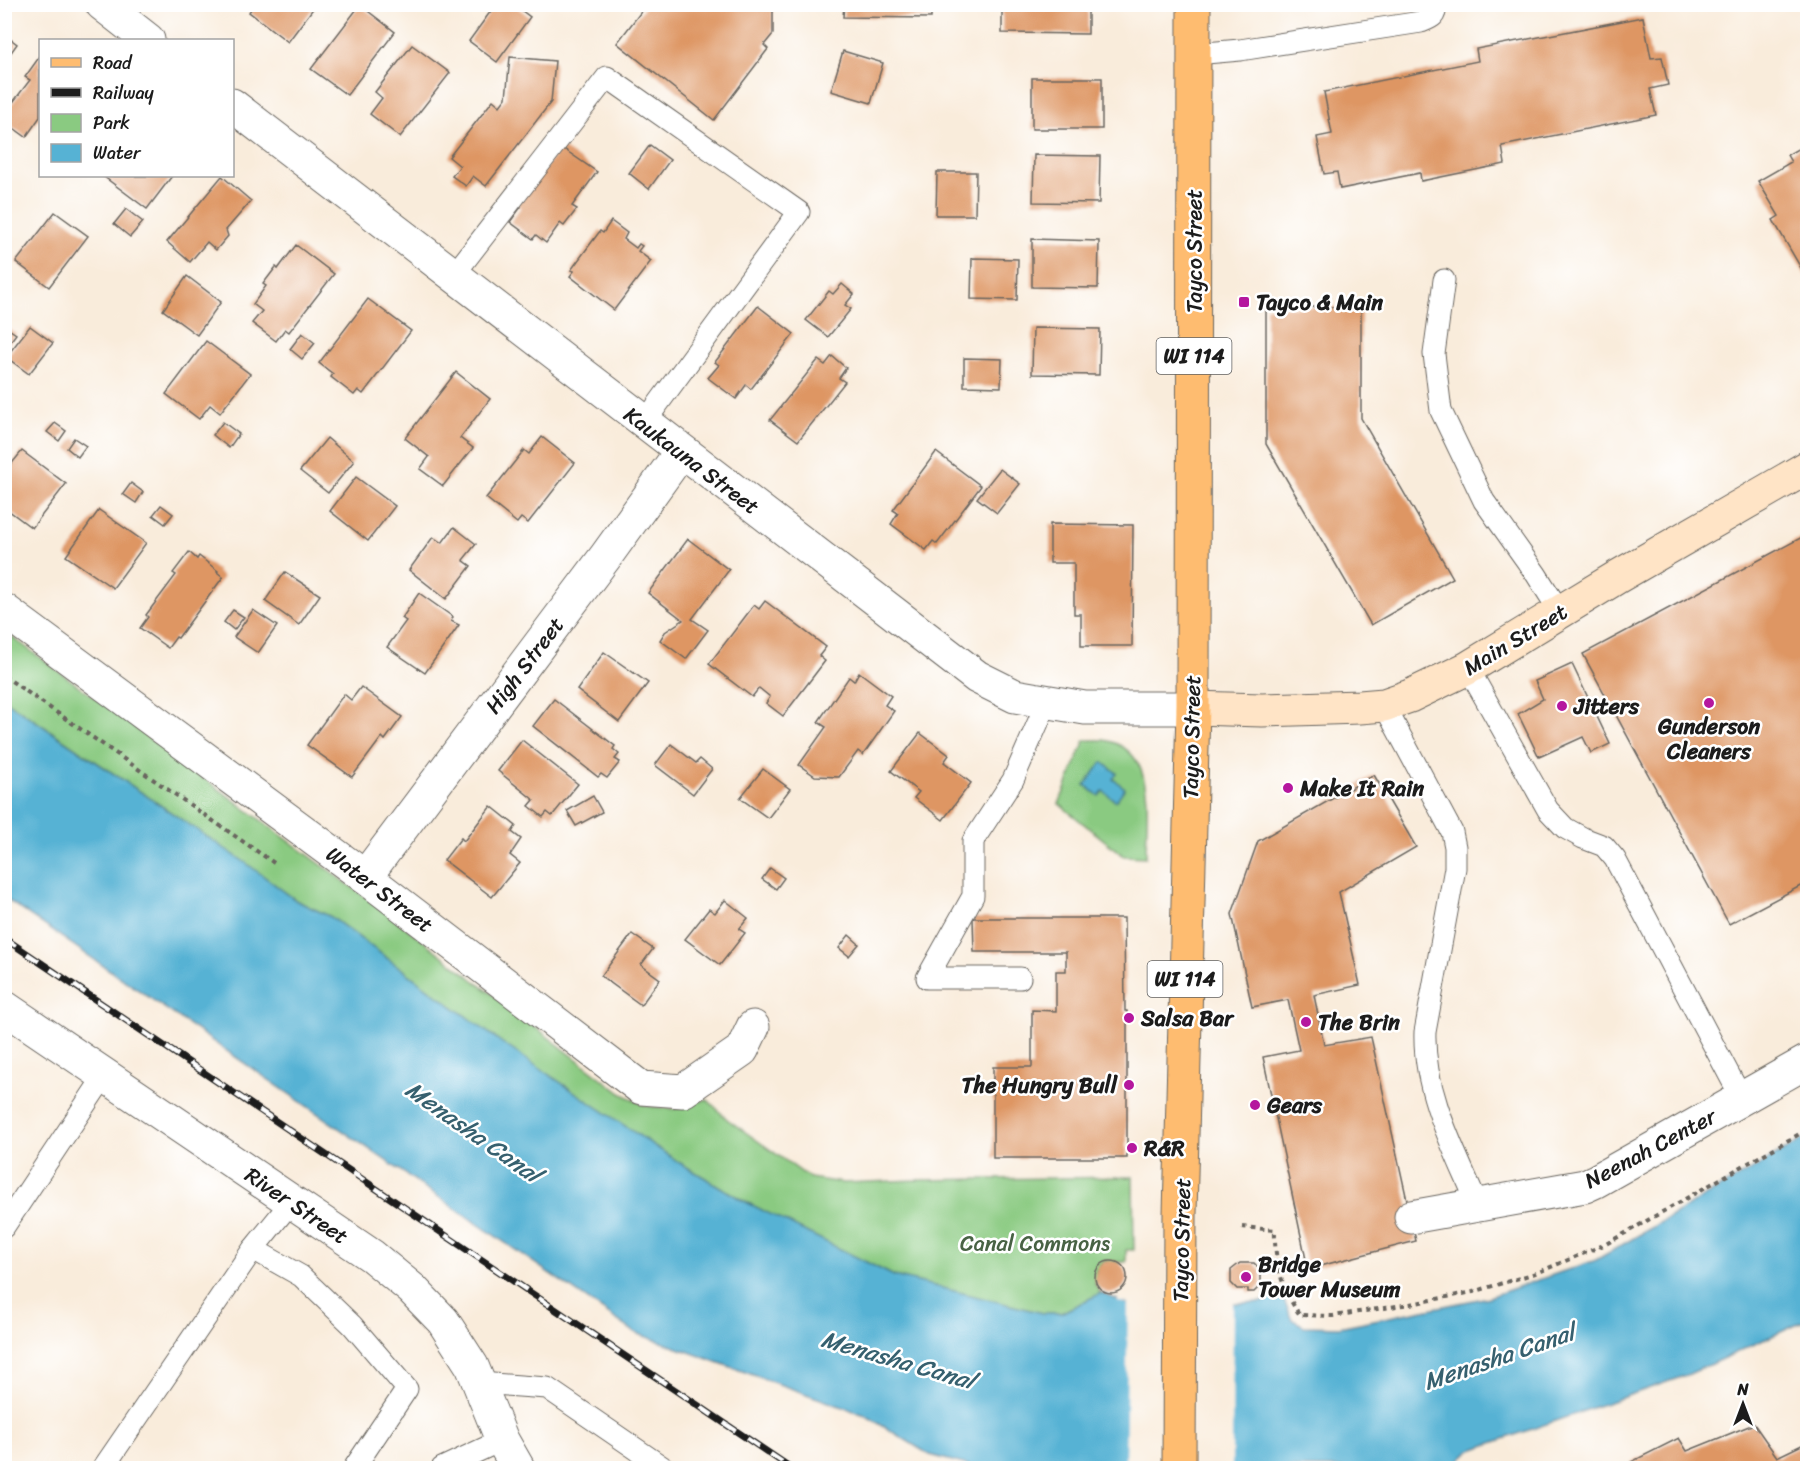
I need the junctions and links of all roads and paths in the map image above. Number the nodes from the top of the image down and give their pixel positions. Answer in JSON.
{"nodes":[{"id":1,"x":102,"y":4,"type":"edge"},
{"id":2,"x":1194,"y":4,"type":"edge"},
{"id":3,"x":1436,"y":4,"type":"edge"},
{"id":4,"x":147,"y":39,"type":"edge"},
{"id":5,"x":1195,"y":54,"type":"junction"},
{"id":6,"x":234,"y":107,"type":"edge"},
{"id":7,"x":453,"y":276,"type":"junction"},
{"id":8,"x":1444,"y":280,"type":"dead end"},
{"id":9,"x":644,"y":423,"type":"junction"},
{"id":10,"x":681,"y":452,"type":"junction"},
{"id":11,"x":1808,"y":467,"type":"edge"},
{"id":12,"x":4,"y":610,"type":"edge"},
{"id":13,"x":1560,"y":612,"type":"junction"},
{"id":14,"x":1468,"y":668,"type":"junction"},
{"id":15,"x":4,"y":676,"type":"edge"},
{"id":16,"x":1047,"y":702,"type":"junction"},
{"id":17,"x":1384,"y":705,"type":"junction"},
{"id":18,"x":1193,"y":708,"type":"junction"},
{"id":19,"x":274,"y":863,"type":"dead end"},
{"id":20,"x":364,"y":877,"type":"junction"},
{"id":21,"x":1020,"y":978,"type":"dead end"},
{"id":22,"x":4,"y":1007,"type":"edge"},
{"id":23,"x":753,"y":1027,"type":"dead end"},
{"id":24,"x":1808,"y":1061,"type":"edge"},
{"id":25,"x":105,"y":1075,"type":"junction"},
{"id":26,"x":1742,"y":1099,"type":"junction"},
{"id":27,"x":1808,"y":1129,"type":"edge"},
{"id":28,"x":292,"y":1202,"type":"junction"},
{"id":29,"x":1478,"y":1205,"type":"junction"},
{"id":30,"x":1411,"y":1217,"type":"dead end"},
{"id":31,"x":4,"y":1227,"type":"edge"},
{"id":32,"x":1242,"y":1227,"type":"dead end"},
{"id":33,"x":253,"y":1249,"type":"junction"},
{"id":34,"x":479,"y":1383,"type":"junction"},
{"id":35,"x":502,"y":1440,"type":"junction"},
{"id":36,"x":103,"y":1468,"type":"edge"},
{"id":37,"x":354,"y":1468,"type":"edge"},
{"id":38,"x":442,"y":1468,"type":"edge"},
{"id":39,"x":518,"y":1468,"type":"edge"},
{"id":40,"x":664,"y":1468,"type":"edge"},
{"id":41,"x":1179,"y":1468,"type":"edge"}],
"edges":[{"from":1,"to":4,"type":"street"},
{"from":2,"to":5,"type":"main road","name":"Tayco Street","number":"WI 114"},
{"from":3,"to":5,"type":"lane"},
{"from":5,"to":18,"type":"main road","name":"Tayco Street","number":"WI 114"},
{"from":6,"to":7,"type":"street","name":"Kaukauna Street"},
{"from":7,"to":9,"type":"street","name":"Kaukauna Street"},
{"from":7,"to":9,"type":"lane"},
{"from":8,"to":13,"type":"lane"},
{"from":9,"to":10,"type":"street","name":"Kaukauna Street"},
{"from":10,"to":16,"type":"street","name":"Kaukauna Street"},
{"from":10,"to":20,"type":"street","name":"High Street"},
{"from":11,"to":13,"type":"main road","name":"Main Street"},
{"from":12,"to":20,"type":"street","name":"Water Street"},
{"from":13,"to":14,"type":"main road","name":"Main Street"},
{"from":14,"to":17,"type":"main road","name":"Main Street"},
{"from":14,"to":26,"type":"lane"},
{"from":15,"to":19,"type":"path"},
{"from":16,"to":18,"type":"street","name":"Kaukauna Street"},
{"from":16,"to":21,"type":"lane"},
{"from":17,"to":18,"type":"main road","name":"Main Street"},
{"from":17,"to":29,"type":"lane"},
{"from":18,"to":41,"type":"main road","name":"Tayco Street","number":"WI 114"},
{"from":20,"to":23,"type":"street","name":"Water Street"},
{"from":22,"to":25,"type":"street","name":"River Street"},
{"from":24,"to":26,"type":"street","name":"Neenah Center"},
{"from":25,"to":28,"type":"street","name":"River Street"},
{"from":25,"to":31,"type":"lane"},
{"from":26,"to":29,"type":"street","name":"Neenah Center"},
{"from":27,"to":32,"type":"path"},
{"from":28,"to":33,"type":"lane"},
{"from":28,"to":34,"type":"street","name":"River Street"},
{"from":29,"to":30,"type":"street","name":"Neenah Center"},
{"from":33,"to":36,"type":"lane"},
{"from":33,"to":37,"type":"lane"},
{"from":34,"to":35,"type":"street","name":"River Street"},
{"from":34,"to":40,"type":"lane"},
{"from":35,"to":38,"type":"lane"},
{"from":35,"to":39,"type":"street","name":"River Street"}]}
